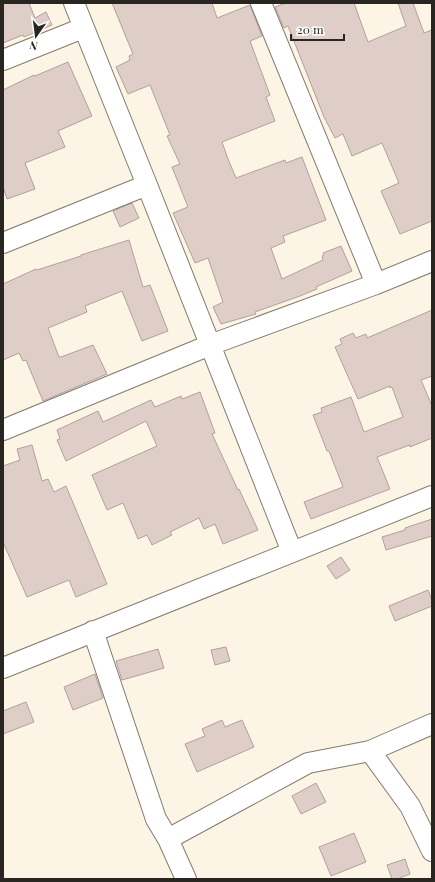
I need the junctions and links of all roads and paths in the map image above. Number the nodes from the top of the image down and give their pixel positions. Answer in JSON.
{"nodes":[{"id":1,"x":74,"y":3,"type":"edge"},
{"id":2,"x":261,"y":3,"type":"edge"},
{"id":3,"x":83,"y":28,"type":"junction"},
{"id":4,"x":3,"y":60,"type":"edge"},
{"id":5,"x":147,"y":185,"type":"junction"},
{"id":6,"x":3,"y":243,"type":"edge"},
{"id":7,"x":432,"y":261,"type":"edge"},
{"id":8,"x":376,"y":284,"type":"junction"},
{"id":9,"x":210,"y":345,"type":"junction"},
{"id":10,"x":3,"y":430,"type":"edge"},
{"id":11,"x":432,"y":496,"type":"edge"},
{"id":12,"x":292,"y":552,"type":"junction"},
{"id":13,"x":93,"y":631,"type":"junction"},
{"id":14,"x":3,"y":668,"type":"edge"},
{"id":15,"x":432,"y":724,"type":"edge"},
{"id":16,"x":370,"y":751,"type":"junction"},
{"id":17,"x":168,"y":839,"type":"junction"},
{"id":18,"x":432,"y":851,"type":"edge"},
{"id":19,"x":181,"y":878,"type":"edge"}],
"edges":[{"from":1,"to":3,"type":"street"},
{"from":2,"to":8,"type":"street"},
{"from":3,"to":4,"type":"street"},
{"from":3,"to":5,"type":"street"},
{"from":5,"to":6,"type":"street"},
{"from":5,"to":9,"type":"street"},
{"from":7,"to":8,"type":"street"},
{"from":8,"to":9,"type":"street"},
{"from":9,"to":10,"type":"street"},
{"from":9,"to":12,"type":"street"},
{"from":11,"to":12,"type":"street"},
{"from":12,"to":13,"type":"street"},
{"from":13,"to":14,"type":"street"},
{"from":13,"to":17,"type":"street"},
{"from":15,"to":16,"type":"street"},
{"from":16,"to":17,"type":"street"},
{"from":16,"to":18,"type":"street"},
{"from":17,"to":19,"type":"street"}]}
